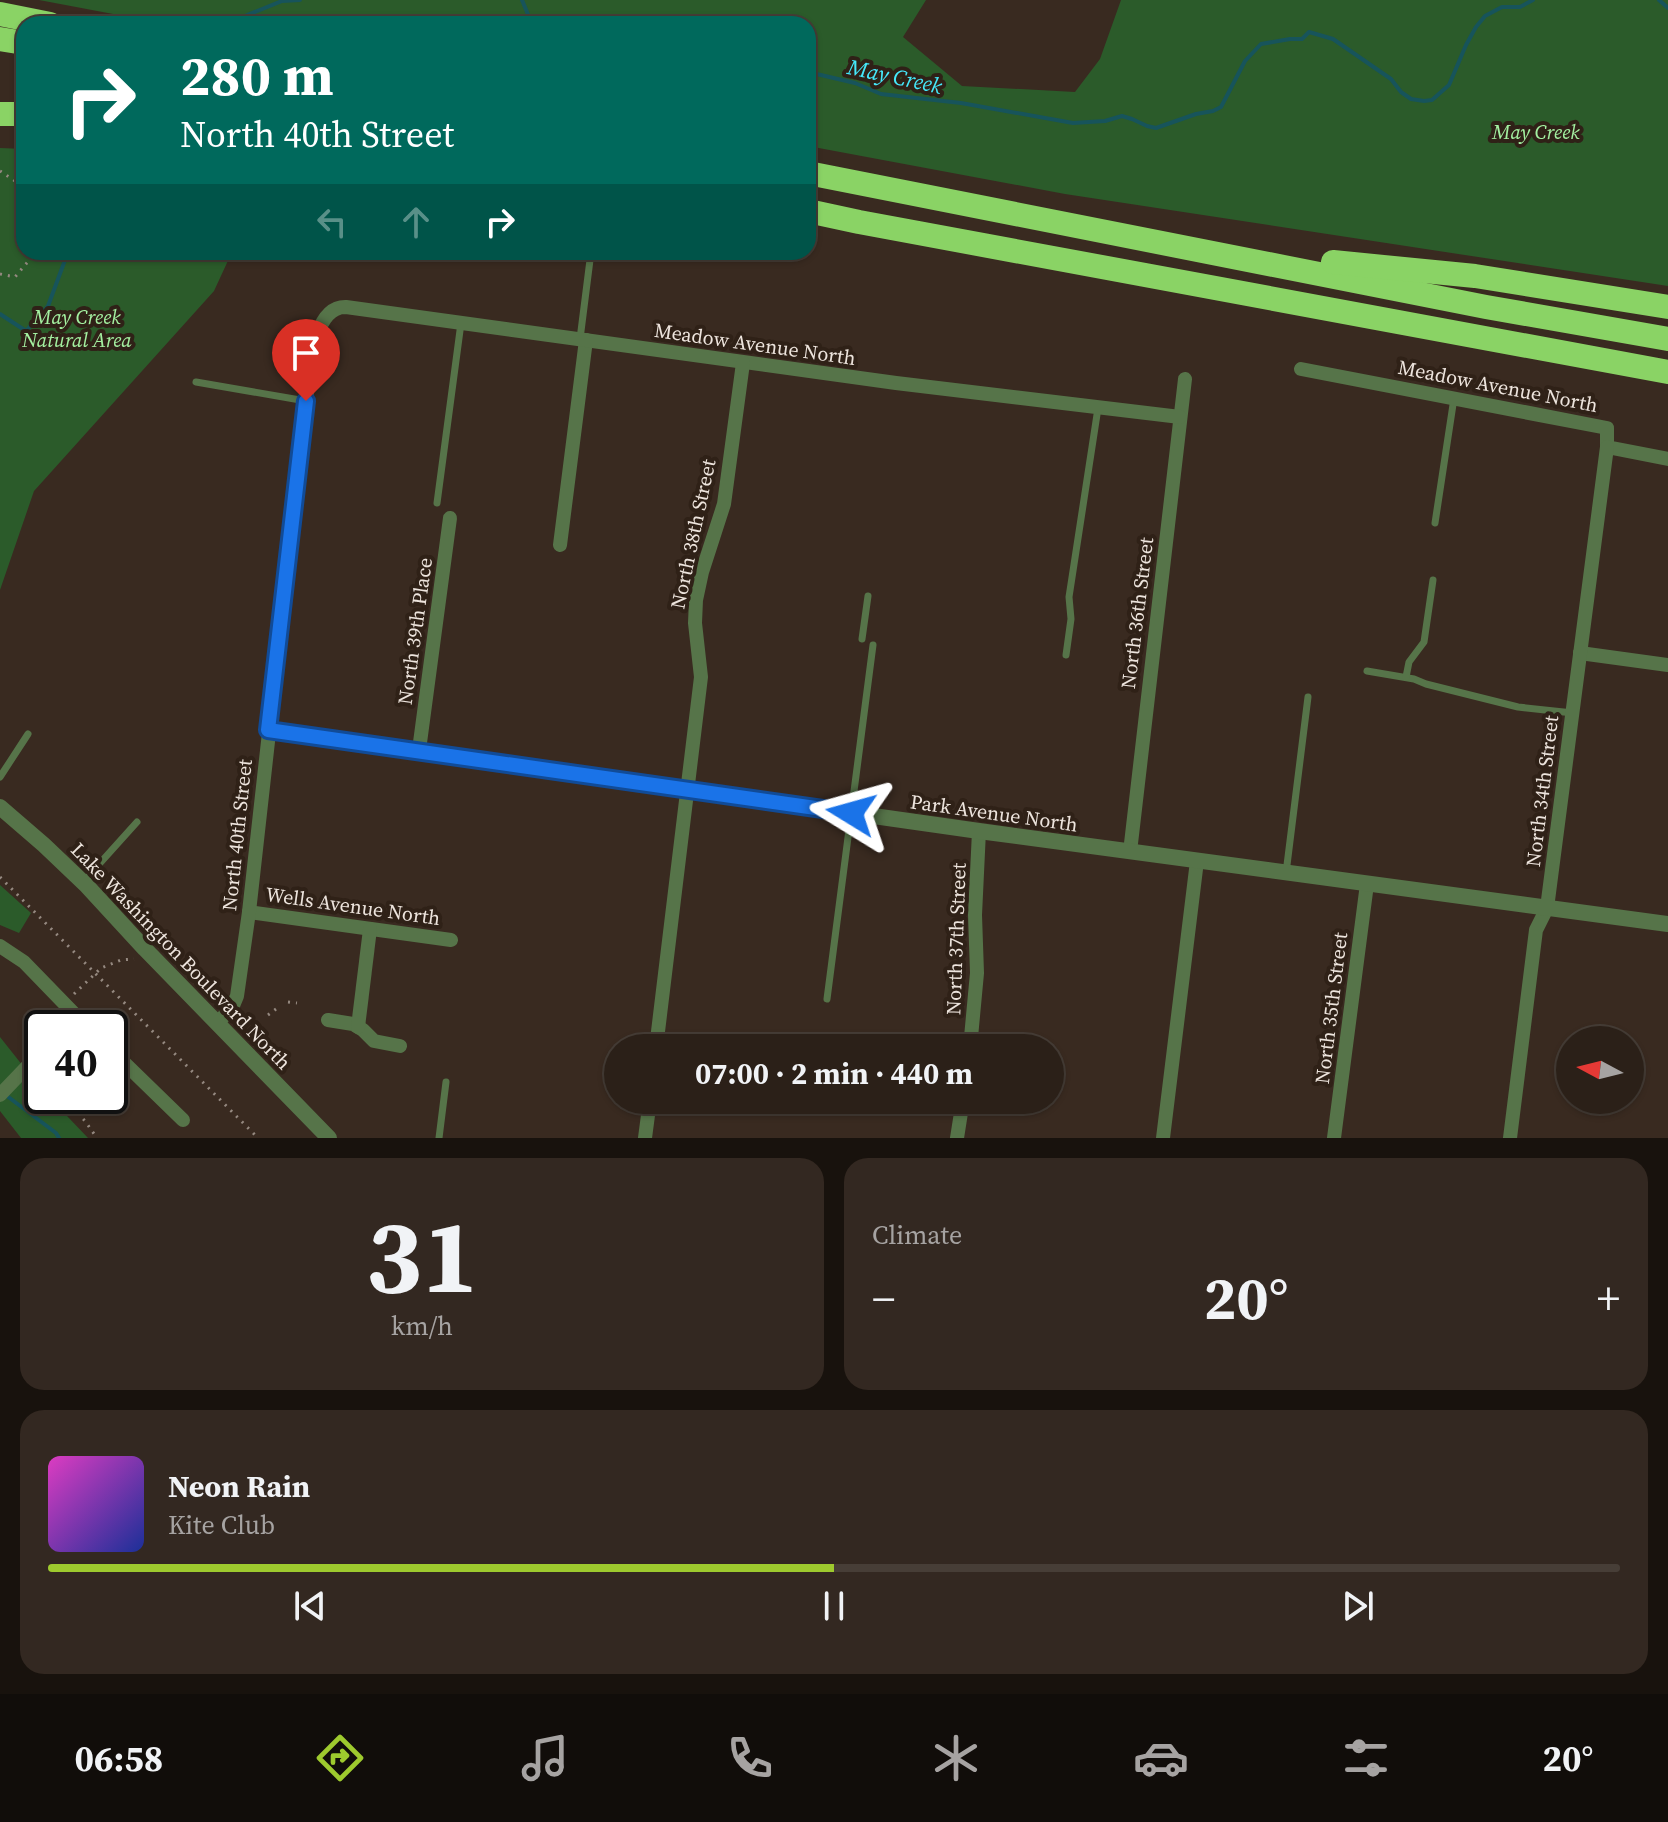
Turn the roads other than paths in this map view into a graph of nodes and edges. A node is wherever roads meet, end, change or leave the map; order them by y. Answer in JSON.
{"nodes":[{"id":1,"x":816,"y":175,"type":"edge"},
{"id":2,"x":816,"y":213,"type":"edge"},
{"id":3,"x":1192,"y":247,"type":"junction"},
{"id":4,"x":590,"y":260,"type":"edge"},
{"id":5,"x":1668,"y":307,"type":"edge"},
{"id":6,"x":327,"y":315,"type":"joint"},
{"id":7,"x":461,"y":323,"type":"junction"},
{"id":8,"x":1668,"y":339,"type":"edge"},
{"id":9,"x":583,"y":340,"type":"junction"},
{"id":10,"x":743,"y":363,"type":"junction"},
{"id":11,"x":1301,"y":369,"type":"dead end"},
{"id":12,"x":1665,"y":371,"type":"edge"},
{"id":13,"x":1185,"y":379,"type":"dead end"},
{"id":14,"x":196,"y":382,"type":"dead end"},
{"id":15,"x":1454,"y":398,"type":"junction"},
{"id":16,"x":306,"y":401,"type":"junction"},
{"id":17,"x":1098,"y":408,"type":"junction"},
{"id":18,"x":1180,"y":417,"type":"junction"},
{"id":19,"x":1607,"y":447,"type":"junction"},
{"id":20,"x":1668,"y":459,"type":"edge"},
{"id":21,"x":437,"y":503,"type":"dead end"},
{"id":22,"x":450,"y":518,"type":"dead end"},
{"id":23,"x":1435,"y":523,"type":"dead end"},
{"id":24,"x":560,"y":545,"type":"dead end"},
{"id":25,"x":1433,"y":580,"type":"dead end"},
{"id":26,"x":868,"y":596,"type":"dead end"},
{"id":27,"x":862,"y":639,"type":"dead end"},
{"id":28,"x":873,"y":645,"type":"dead end"},
{"id":29,"x":1580,"y":653,"type":"junction"},
{"id":30,"x":1066,"y":655,"type":"dead end"},
{"id":31,"x":1668,"y":665,"type":"edge"},
{"id":32,"x":1367,"y":671,"type":"dead end"},
{"id":33,"x":1406,"y":677,"type":"junction"},
{"id":34,"x":1308,"y":697,"type":"dead end"},
{"id":35,"x":1573,"y":713,"type":"junction"},
{"id":36,"x":268,"y":730,"type":"junction"},
{"id":37,"x":28,"y":734,"type":"dead end"},
{"id":38,"x":419,"y":750,"type":"junction"},
{"id":39,"x":0,"y":777,"type":"edge"},
{"id":40,"x":688,"y":790,"type":"junction"},
{"id":41,"x":0,"y":807,"type":"edge"},
{"id":42,"x":851,"y":813,"type":"junction"},
{"id":43,"x":137,"y":822,"type":"dead end"},
{"id":44,"x":979,"y":831,"type":"junction"},
{"id":45,"x":1130,"y":852,"type":"junction"},
{"id":46,"x":1197,"y":861,"type":"junction"},
{"id":47,"x":1286,"y":873,"type":"junction"},
{"id":48,"x":83,"y":882,"type":"junction"},
{"id":49,"x":1367,"y":884,"type":"junction"},
{"id":50,"x":1547,"y":908,"type":"junction"},
{"id":51,"x":249,"y":912,"type":"junction"},
{"id":52,"x":1668,"y":924,"type":"edge"},
{"id":53,"x":370,"y":929,"type":"junction"},
{"id":54,"x":451,"y":940,"type":"dead end"},
{"id":55,"x":0,"y":946,"type":"edge"},
{"id":56,"x":827,"y":999,"type":"dead end"},
{"id":57,"x":70,"y":1010,"type":"edge"},
{"id":58,"x":328,"y":1020,"type":"dead end"},
{"id":59,"x":218,"y":1022,"type":"junction"},
{"id":60,"x":358,"y":1027,"type":"junction"},
{"id":61,"x":658,"y":1034,"type":"edge"},
{"id":62,"x":971,"y":1034,"type":"edge"},
{"id":63,"x":400,"y":1046,"type":"dead end"},
{"id":64,"x":128,"y":1067,"type":"edge"},
{"id":65,"x":24,"y":1070,"type":"edge"},
{"id":66,"x":446,"y":1082,"type":"dead end"},
{"id":67,"x":0,"y":1095,"type":"edge"},
{"id":68,"x":648,"y":1114,"type":"edge"},
{"id":69,"x":961,"y":1114,"type":"edge"},
{"id":70,"x":183,"y":1120,"type":"dead end"},
{"id":71,"x":329,"y":1138,"type":"edge"},
{"id":72,"x":439,"y":1138,"type":"edge"},
{"id":73,"x":645,"y":1138,"type":"edge"},
{"id":74,"x":957,"y":1138,"type":"edge"},
{"id":75,"x":1163,"y":1138,"type":"edge"},
{"id":76,"x":1334,"y":1138,"type":"edge"},
{"id":77,"x":1510,"y":1138,"type":"edge"}],
"edges":[{"from":1,"to":3,"type":"highway"},
{"from":2,"to":12,"type":"highway"},
{"from":3,"to":5,"type":"highway"},
{"from":3,"to":8,"type":"highway"},
{"from":4,"to":9,"type":"lane"},
{"from":6,"to":7,"type":"street","name":"Meadow Avenue North"},
{"from":6,"to":16,"type":"street","name":"North 40th Street"},
{"from":7,"to":9,"type":"street","name":"Meadow Avenue North"},
{"from":7,"to":21,"type":"lane"},
{"from":9,"to":10,"type":"street","name":"Meadow Avenue North"},
{"from":9,"to":24,"type":"street"},
{"from":10,"to":17,"type":"street","name":"Meadow Avenue North"},
{"from":10,"to":40,"type":"street","name":"North 38th Street"},
{"from":11,"to":15,"type":"street","name":"Meadow Avenue North"},
{"from":13,"to":18,"type":"street","name":"North 36th Street"},
{"from":14,"to":16,"type":"lane"},
{"from":15,"to":19,"type":"street","name":"Meadow Avenue North"},
{"from":15,"to":23,"type":"lane"},
{"from":16,"to":36,"type":"street","name":"North 40th Street"},
{"from":17,"to":18,"type":"street","name":"Meadow Avenue North"},
{"from":17,"to":30,"type":"lane"},
{"from":18,"to":45,"type":"street","name":"North 36th Street"},
{"from":19,"to":20,"type":"street"},
{"from":19,"to":29,"type":"street","name":"North 34th Street"},
{"from":22,"to":38,"type":"street","name":"North 39th Place"},
{"from":25,"to":33,"type":"lane"},
{"from":26,"to":27,"type":"lane"},
{"from":28,"to":42,"type":"lane"},
{"from":29,"to":31,"type":"street"},
{"from":29,"to":35,"type":"street","name":"North 34th Street"},
{"from":32,"to":33,"type":"lane"},
{"from":33,"to":35,"type":"lane"},
{"from":34,"to":47,"type":"lane"},
{"from":35,"to":50,"type":"street","name":"North 34th Street"},
{"from":36,"to":38,"type":"street","name":"Park Avenue North"},
{"from":36,"to":51,"type":"street","name":"North 40th Street"},
{"from":37,"to":39,"type":"lane"},
{"from":38,"to":40,"type":"street","name":"Park Avenue North"},
{"from":40,"to":42,"type":"street","name":"Park Avenue North"},
{"from":40,"to":61,"type":"street","name":"North 38th Street"},
{"from":41,"to":48,"type":"street","name":"Lake Washington Boulevard North"},
{"from":42,"to":44,"type":"street","name":"Park Avenue North"},
{"from":42,"to":56,"type":"lane"},
{"from":43,"to":48,"type":"lane"},
{"from":44,"to":45,"type":"street","name":"Park Avenue North"},
{"from":44,"to":62,"type":"street","name":"North 37th Street"},
{"from":45,"to":46,"type":"street","name":"Park Avenue North"},
{"from":46,"to":47,"type":"street","name":"Park Avenue North"},
{"from":46,"to":75,"type":"street"},
{"from":47,"to":49,"type":"street","name":"Park Avenue North"},
{"from":48,"to":59,"type":"street","name":"Lake Washington Boulevard North"},
{"from":49,"to":50,"type":"street","name":"Park Avenue North"},
{"from":49,"to":76,"type":"street","name":"North 35th Street"},
{"from":50,"to":52,"type":"street","name":"Park Avenue North"},
{"from":50,"to":77,"type":"street","name":"North 34th Street"},
{"from":51,"to":53,"type":"street","name":"Wells Avenue North"},
{"from":51,"to":59,"type":"street","name":"North 40th Street"},
{"from":53,"to":54,"type":"street","name":"Wells Avenue North"},
{"from":53,"to":60,"type":"street"},
{"from":55,"to":57,"type":"street"},
{"from":58,"to":60,"type":"street"},
{"from":59,"to":71,"type":"street","name":"Lake Washington Boulevard North"},
{"from":60,"to":63,"type":"street"},
{"from":64,"to":70,"type":"street"},
{"from":65,"to":67,"type":"street"},
{"from":66,"to":72,"type":"lane"},
{"from":68,"to":73,"type":"street"},
{"from":69,"to":74,"type":"street"}]}
